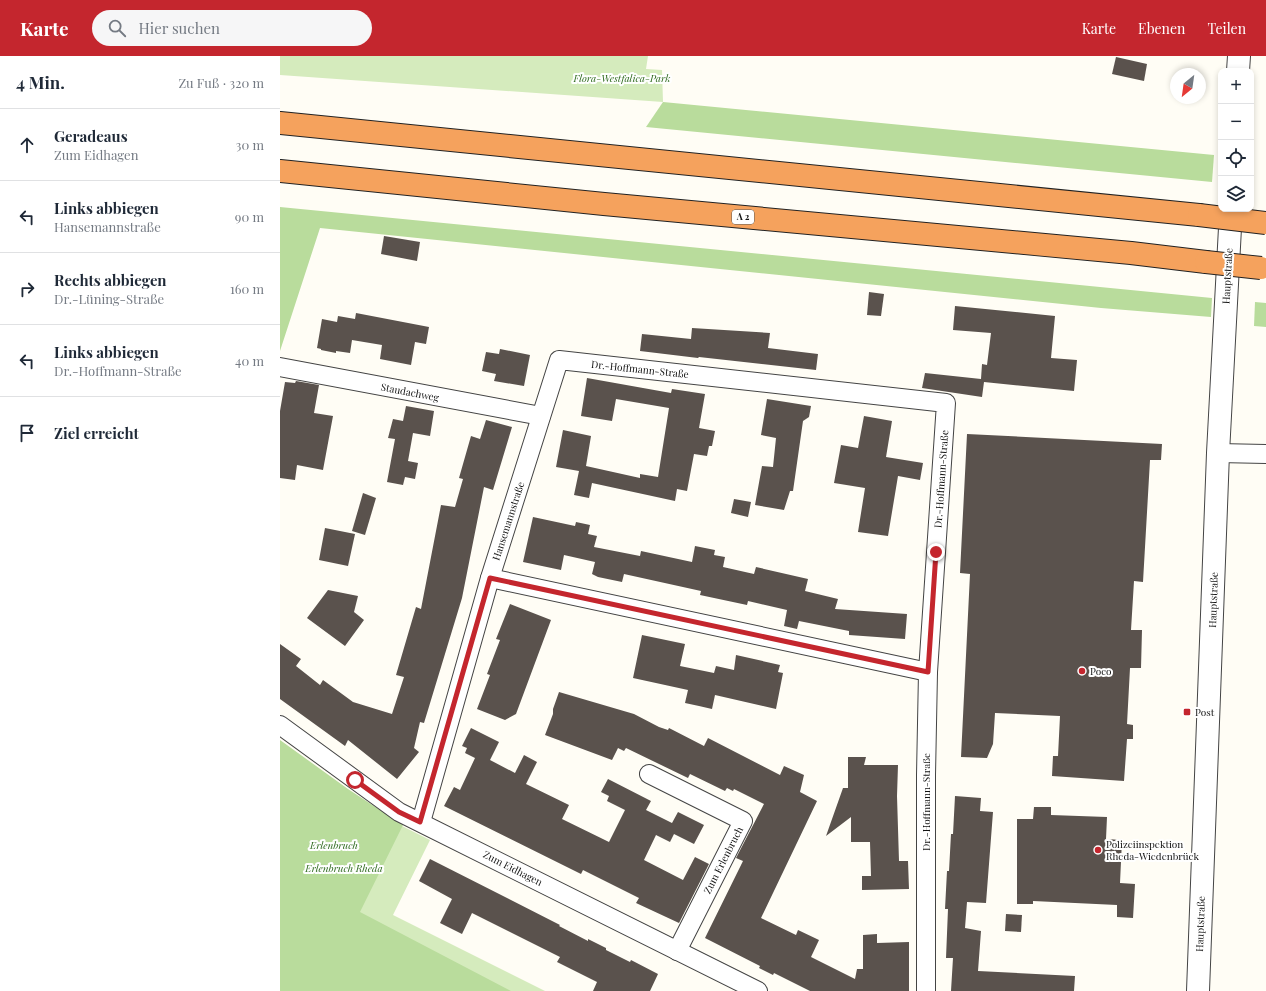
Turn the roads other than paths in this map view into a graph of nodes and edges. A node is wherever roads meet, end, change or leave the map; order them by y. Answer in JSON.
{"nodes":[{"id":1,"x":1239,"y":56,"type":"edge"},
{"id":2,"x":1238,"y":68,"type":"edge"},
{"id":3,"x":280,"y":124,"type":"edge"},
{"id":4,"x":280,"y":171,"type":"edge"},
{"id":5,"x":1231,"y":212,"type":"edge"},
{"id":6,"x":1266,"y":223,"type":"edge"},
{"id":7,"x":1263,"y":268,"type":"edge"},
{"id":8,"x":559,"y":360,"type":"joint"},
{"id":9,"x":280,"y":367,"type":"edge"},
{"id":10,"x":541,"y":416,"type":"junction"},
{"id":11,"x":1218,"y":453,"type":"junction"},
{"id":12,"x":1266,"y":454,"type":"edge"},
{"id":13,"x":490,"y":578,"type":"junction"},
{"id":14,"x":928,"y":672,"type":"junction"},
{"id":15,"x":280,"y":725,"type":"edge"},
{"id":16,"x":649,"y":774,"type":"dead end"},
{"id":17,"x":420,"y":822,"type":"junction"},
{"id":18,"x":677,"y":951,"type":"junction"},
{"id":19,"x":758,"y":991,"type":"edge"},
{"id":20,"x":926,"y":991,"type":"edge"},
{"id":21,"x":1198,"y":991,"type":"edge"}],
"edges":[{"from":1,"to":2,"type":"street"},
{"from":3,"to":6,"type":"highway","bridge":true},
{"from":4,"to":7,"type":"highway","number":"A 2","bridge":true},
{"from":5,"to":11,"type":"street","name":"Hauptstraße"},
{"from":8,"to":10,"type":"street","name":"Hansemannstraße"},
{"from":8,"to":14,"type":"street","name":"Dr.-Hoffmann-Straße"},
{"from":9,"to":10,"type":"street","name":"Staudachweg"},
{"from":10,"to":13,"type":"street","name":"Hansemannstraße"},
{"from":11,"to":12,"type":"street"},
{"from":11,"to":21,"type":"street","name":"Hauptstraße"},
{"from":13,"to":14,"type":"street"},
{"from":13,"to":17,"type":"street","name":"Hansemannstraße"},
{"from":14,"to":20,"type":"street","name":"Dr.-Hoffmann-Straße"},
{"from":15,"to":17,"type":"street","name":"Zum Eidhagen"},
{"from":16,"to":18,"type":"street","name":"Zum Erlenbruch"},
{"from":17,"to":18,"type":"street","name":"Zum Eidhagen"},
{"from":18,"to":19,"type":"street","name":"Zum Eidhagen"}]}
